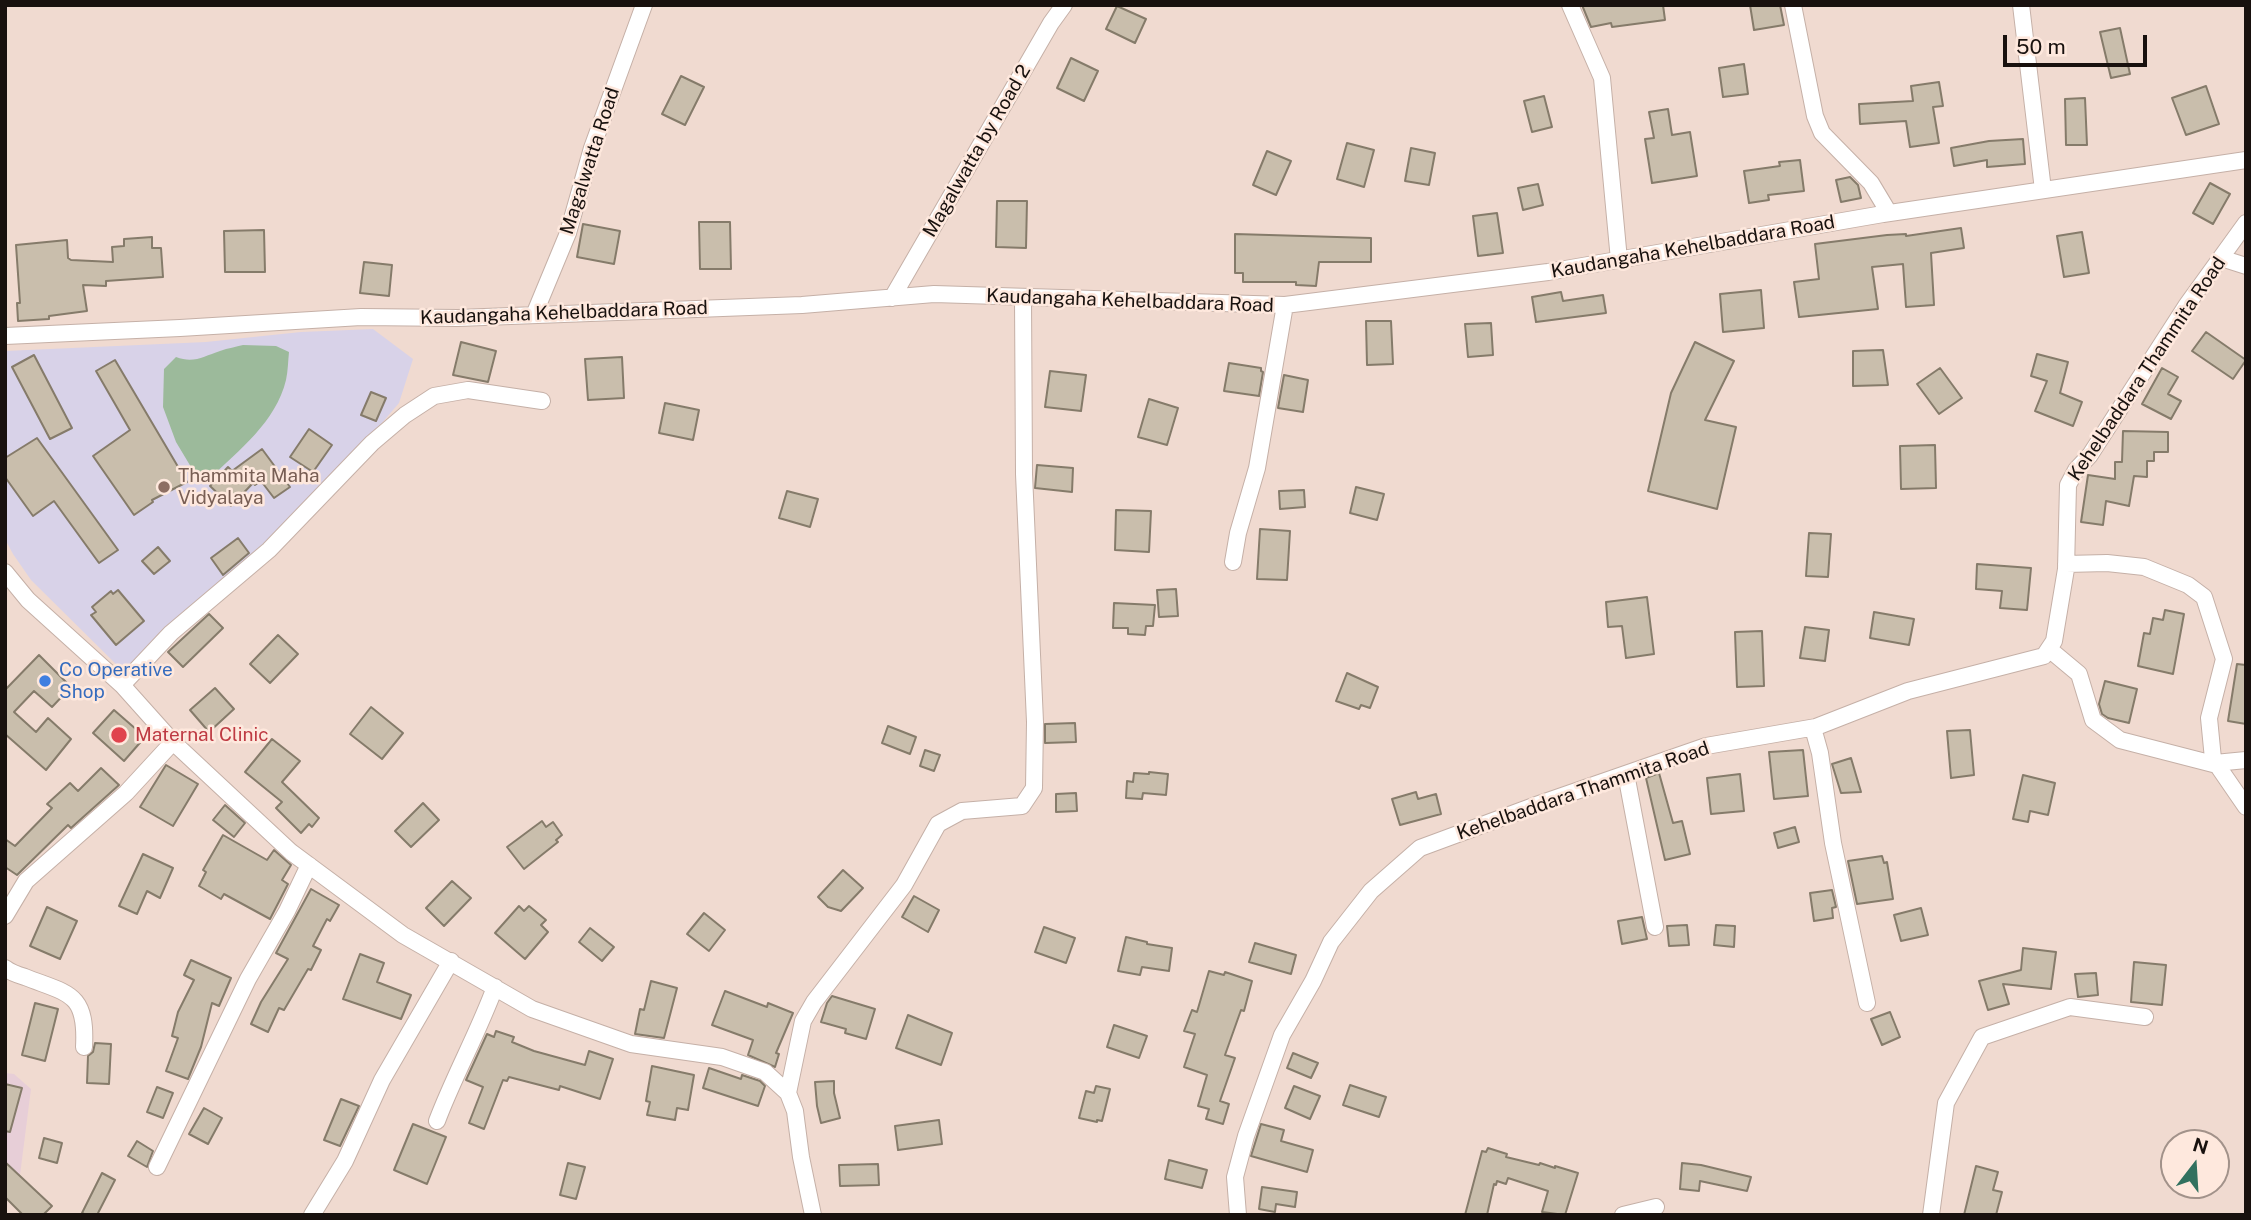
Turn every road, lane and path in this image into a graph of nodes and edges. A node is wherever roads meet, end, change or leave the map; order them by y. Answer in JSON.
{"nodes":[{"id":1,"x":644,"y":5,"type":"edge"},
{"id":2,"x":1064,"y":5,"type":"edge"},
{"id":3,"x":1570,"y":5,"type":"edge"},
{"id":4,"x":1793,"y":5,"type":"edge"},
{"id":5,"x":2021,"y":5,"type":"edge"},
{"id":6,"x":2246,"y":160,"type":"edge"},
{"id":7,"x":2043,"y":190,"type":"junction"},
{"id":8,"x":1889,"y":213,"type":"junction"},
{"id":9,"x":2246,"y":223,"type":"edge"},
{"id":10,"x":2221,"y":258,"type":"junction"},
{"id":11,"x":1619,"y":260,"type":"junction"},
{"id":12,"x":2246,"y":266,"type":"edge"},
{"id":13,"x":892,"y":298,"type":"junction"},
{"id":14,"x":1023,"y":298,"type":"junction"},
{"id":15,"x":1285,"y":306,"type":"junction"},
{"id":16,"x":534,"y":315,"type":"junction"},
{"id":17,"x":5,"y":336,"type":"edge"},
{"id":18,"x":542,"y":401,"type":"dead end"},
{"id":19,"x":1233,"y":562,"type":"dead end"},
{"id":20,"x":2066,"y":564,"type":"junction"},
{"id":21,"x":6,"y":575,"type":"edge"},
{"id":22,"x":2049,"y":649,"type":"junction"},
{"id":23,"x":122,"y":685,"type":"junction"},
{"id":24,"x":1813,"y":728,"type":"junction"},
{"id":25,"x":173,"y":741,"type":"junction"},
{"id":26,"x":2246,"y":760,"type":"edge"},
{"id":27,"x":2216,"y":764,"type":"junction"},
{"id":28,"x":1626,"y":774,"type":"junction"},
{"id":29,"x":2246,"y":807,"type":"edge"},
{"id":30,"x":309,"y":865,"type":"junction"},
{"id":31,"x":5,"y":916,"type":"edge"},
{"id":32,"x":1655,"y":926,"type":"dead end"},
{"id":33,"x":451,"y":961,"type":"junction"},
{"id":34,"x":5,"y":968,"type":"edge"},
{"id":35,"x":495,"y":987,"type":"junction"},
{"id":36,"x":1867,"y":1003,"type":"dead end"},
{"id":37,"x":2145,"y":1017,"type":"dead end"},
{"id":38,"x":84,"y":1047,"type":"dead end"},
{"id":39,"x":788,"y":1093,"type":"junction"},
{"id":40,"x":437,"y":1121,"type":"dead end"},
{"id":41,"x":157,"y":1167,"type":"dead end"},
{"id":42,"x":1656,"y":1207,"type":"dead end"},
{"id":43,"x":312,"y":1215,"type":"edge"},
{"id":44,"x":813,"y":1215,"type":"edge"},
{"id":45,"x":1238,"y":1215,"type":"edge"},
{"id":46,"x":1623,"y":1215,"type":"edge"},
{"id":47,"x":1931,"y":1215,"type":"edge"}],
"edges":[{"from":1,"to":16,"type":"street","name":"Magalwatta Road"},
{"from":2,"to":13,"type":"street","name":"Magalwatta by Road 2"},
{"from":3,"to":11,"type":"street"},
{"from":4,"to":8,"type":"street"},
{"from":5,"to":7,"type":"street"},
{"from":6,"to":7,"type":"street","name":"Kaudangaha Kehelbaddara Road"},
{"from":7,"to":8,"type":"street","name":"Kaudangaha Kehelbaddara Road"},
{"from":8,"to":11,"type":"street","name":"Kaudangaha Kehelbaddara Road"},
{"from":9,"to":10,"type":"street","name":"Kehelbaddara Thammita Road"},
{"from":10,"to":12,"type":"street"},
{"from":10,"to":20,"type":"street","name":"Kehelbaddara Thammita Road"},
{"from":11,"to":15,"type":"street","name":"Kaudangaha Kehelbaddara Road"},
{"from":13,"to":14,"type":"street","name":"Kaudangaha Kehelbaddara Road"},
{"from":13,"to":16,"type":"street","name":"Kaudangaha Kehelbaddara Road"},
{"from":14,"to":15,"type":"street","name":"Kaudangaha Kehelbaddara Road"},
{"from":14,"to":39,"type":"street"},
{"from":15,"to":19,"type":"street"},
{"from":16,"to":17,"type":"street","name":"Kaudangaha Kehelbaddara Road"},
{"from":18,"to":23,"type":"street"},
{"from":20,"to":22,"type":"street","name":"Kehelbaddara Thammita Road"},
{"from":20,"to":27,"type":"street"},
{"from":21,"to":23,"type":"street"},
{"from":22,"to":24,"type":"street","name":"Kehelbaddara Thammita Road"},
{"from":22,"to":27,"type":"street"},
{"from":23,"to":25,"type":"street"},
{"from":24,"to":28,"type":"street","name":"Kehelbaddara Thammita Road"},
{"from":24,"to":36,"type":"street"},
{"from":25,"to":30,"type":"street"},
{"from":25,"to":31,"type":"street"},
{"from":26,"to":27,"type":"street"},
{"from":27,"to":29,"type":"street"},
{"from":28,"to":32,"type":"street"},
{"from":28,"to":45,"type":"street","name":"Kehelbaddara Thammita Road"},
{"from":30,"to":33,"type":"street"},
{"from":30,"to":41,"type":"street"},
{"from":33,"to":35,"type":"street"},
{"from":33,"to":43,"type":"street"},
{"from":34,"to":38,"type":"street"},
{"from":35,"to":39,"type":"street"},
{"from":35,"to":40,"type":"street"},
{"from":37,"to":47,"type":"street"},
{"from":39,"to":44,"type":"street"},
{"from":42,"to":46,"type":"street"}]}
